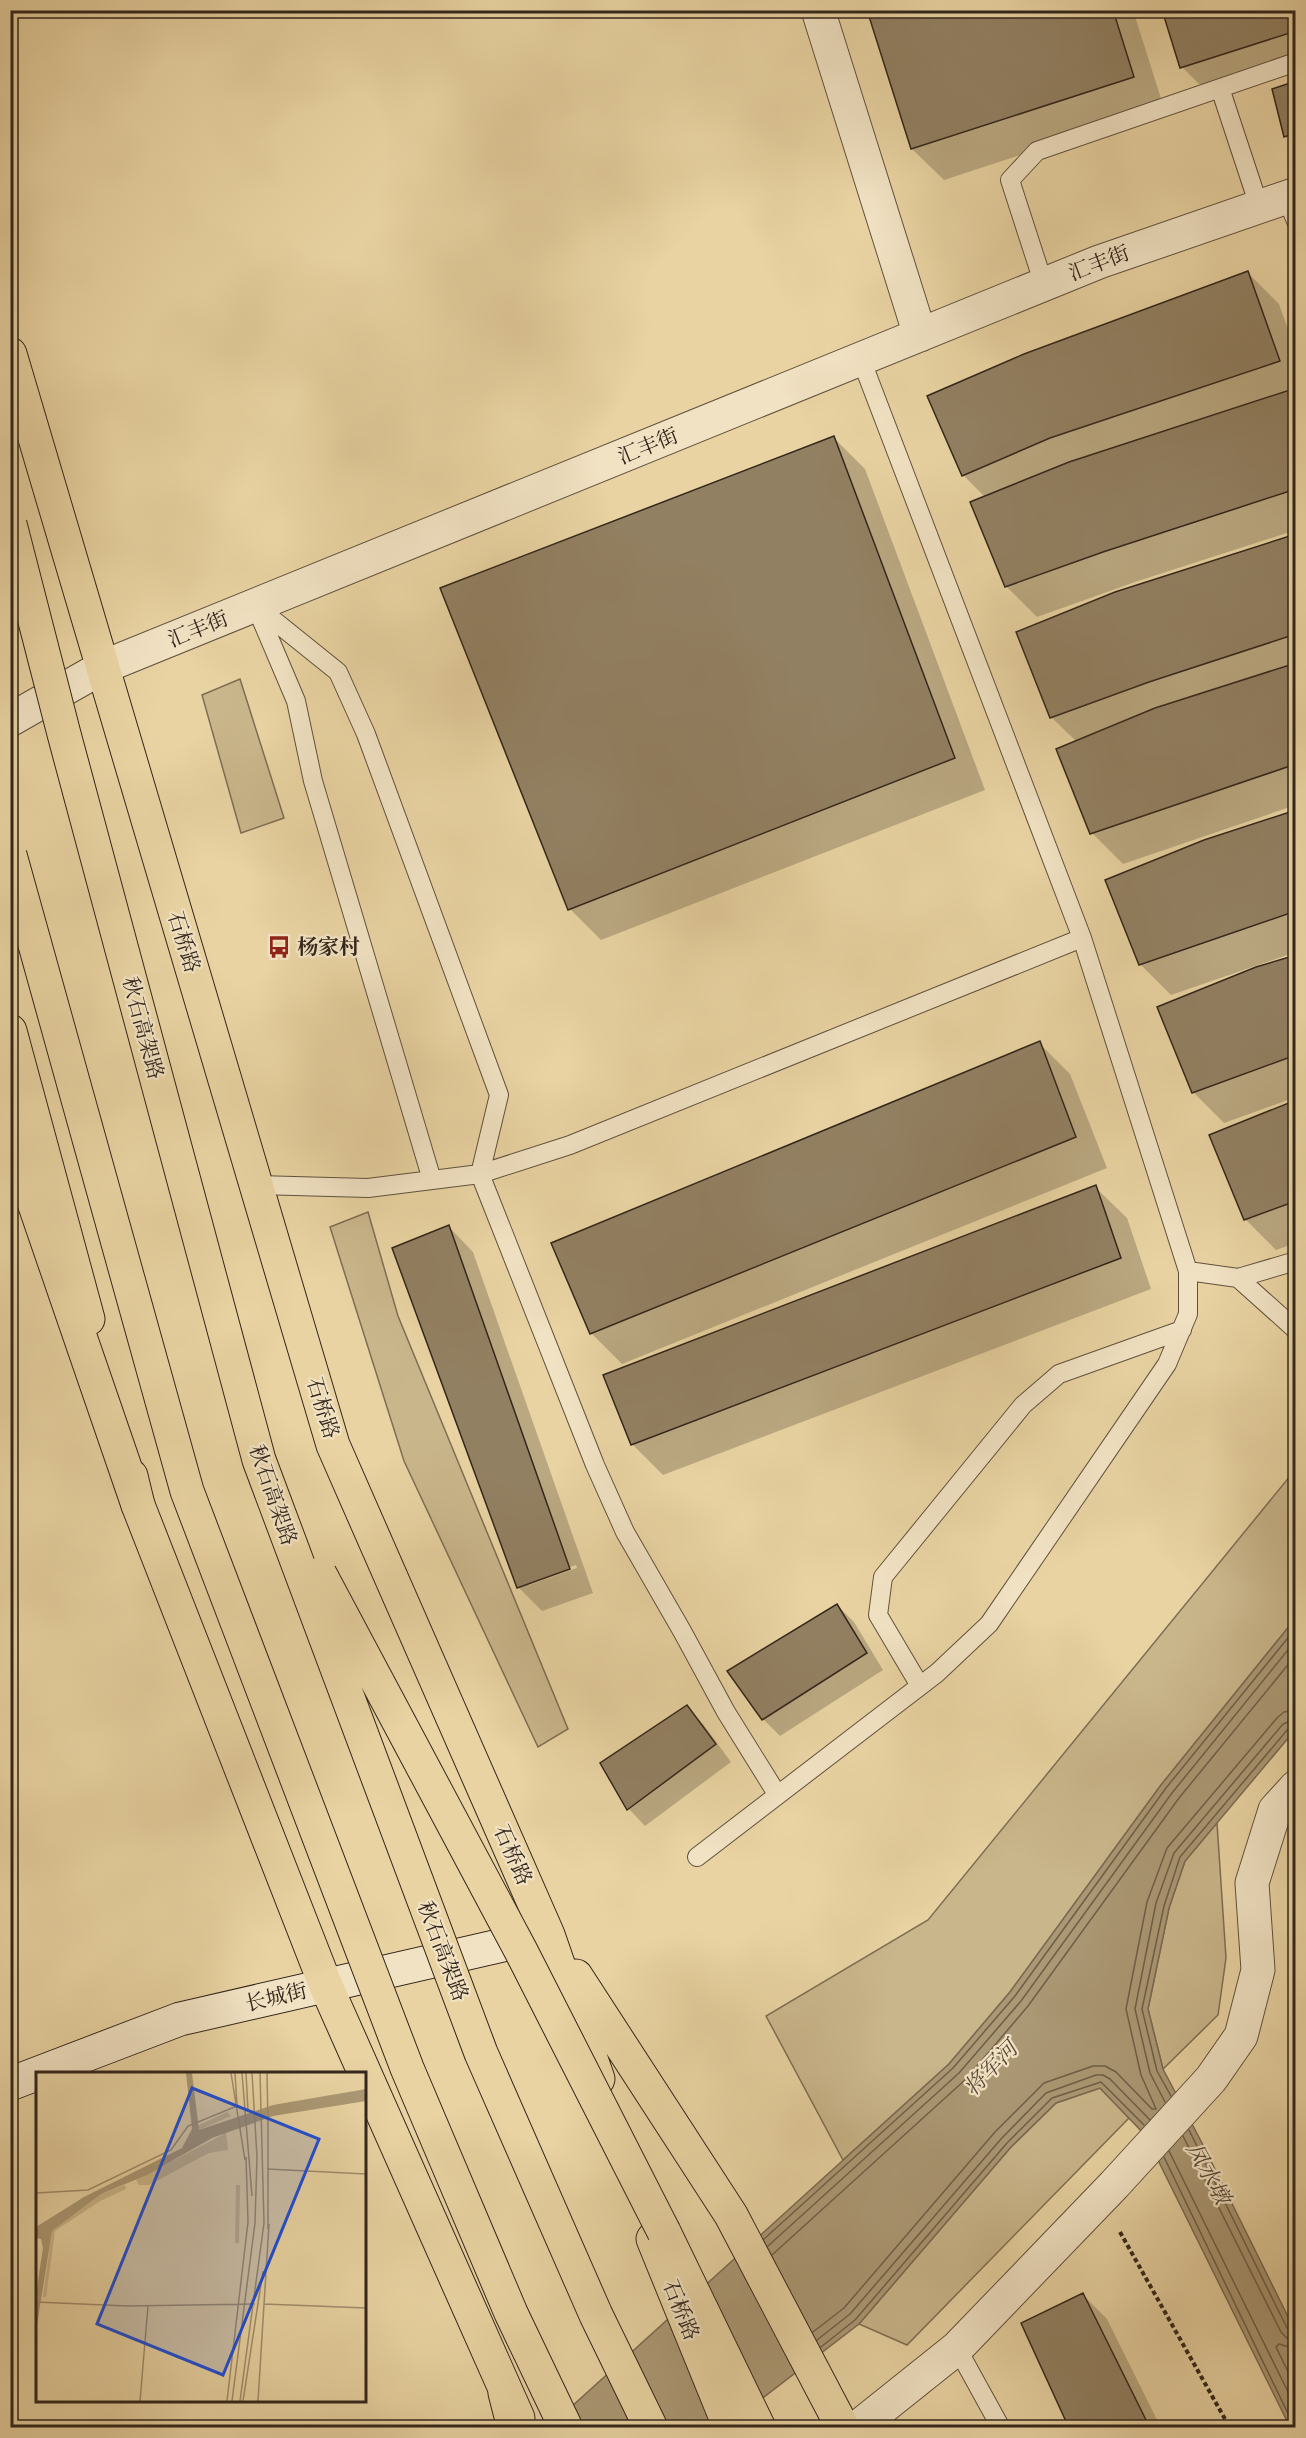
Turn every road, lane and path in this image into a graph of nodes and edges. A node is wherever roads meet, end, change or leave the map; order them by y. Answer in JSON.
{"nodes":[{"id":1,"x":818,"y":10,"type":"edge"},
{"id":2,"x":1296,"y":62,"type":"edge"},
{"id":3,"x":1220,"y":88,"type":"junction"},
{"id":4,"x":1284,"y":204,"type":"edge"},
{"id":5,"x":1044,"y":285,"type":"junction"},
{"id":6,"x":920,"y":335,"type":"junction"},
{"id":7,"x":10,"y":354,"type":"edge"},
{"id":8,"x":861,"y":359,"type":"junction"},
{"id":9,"x":10,"y":524,"type":"edge"},
{"id":10,"x":256,"y":606,"type":"junction"},
{"id":11,"x":103,"y":667,"type":"junction"},
{"id":12,"x":10,"y":720,"type":"edge"},
{"id":13,"x":10,"y":855,"type":"edge"},
{"id":14,"x":1082,"y":938,"type":"junction"},
{"id":15,"x":10,"y":1031,"type":"edge"},
{"id":16,"x":10,"y":1133,"type":"edge"},
{"id":17,"x":480,"y":1174,"type":"junction"},
{"id":18,"x":432,"y":1180,"type":"junction"},
{"id":19,"x":257,"y":1185,"type":"junction"},
{"id":20,"x":1296,"y":1262,"type":"edge"},
{"id":21,"x":1188,"y":1271,"type":"junction"},
{"id":22,"x":1238,"y":1278,"type":"junction"},
{"id":23,"x":1182,"y":1330,"type":"junction"},
{"id":24,"x":1296,"y":1330,"type":"edge"},
{"id":25,"x":259,"y":1460,"type":"junction"},
{"id":26,"x":138,"y":1505,"type":"junction"},
{"id":27,"x":920,"y":1686,"type":"junction"},
{"id":28,"x":1296,"y":1787,"type":"edge"},
{"id":29,"x":777,"y":1794,"type":"junction"},
{"id":30,"x":697,"y":1857,"type":"dead end"},
{"id":31,"x":548,"y":1935,"type":"junction"},
{"id":32,"x":326,"y":1986,"type":"junction"},
{"id":33,"x":41,"y":2072,"type":"edge"},
{"id":34,"x":364,"y":2072,"type":"edge"},
{"id":35,"x":36,"y":2074,"type":"edge"},
{"id":36,"x":366,"y":2078,"type":"edge"},
{"id":37,"x":10,"y":2084,"type":"edge"},
{"id":38,"x":1108,"y":2192,"type":"junction"},
{"id":39,"x":957,"y":2348,"type":"junction"},
{"id":40,"x":514,"y":2417,"type":"edge"},
{"id":41,"x":566,"y":2427,"type":"edge"},
{"id":42,"x":651,"y":2427,"type":"edge"},
{"id":43,"x":730,"y":2427,"type":"edge"},
{"id":44,"x":759,"y":2427,"type":"edge"},
{"id":45,"x":843,"y":2427,"type":"edge"},
{"id":46,"x":857,"y":2427,"type":"edge"},
{"id":47,"x":1001,"y":2427,"type":"edge"},
{"id":48,"x":1230,"y":2427,"type":"edge"}],
"edges":[{"from":1,"to":6,"type":"street"},
{"from":2,"to":3,"type":"lane"},
{"from":3,"to":4,"type":"lane"},
{"from":3,"to":5,"type":"lane"},
{"from":4,"to":5,"type":"street","name":"汇丰街"},
{"from":5,"to":6,"type":"street","name":"汇丰街"},
{"from":6,"to":8,"type":"street","name":"汇丰街"},
{"from":7,"to":11,"type":"main road","name":"石桥路"},
{"from":8,"to":10,"type":"street","name":"汇丰街"},
{"from":8,"to":14,"type":"lane"},
{"from":9,"to":25,"type":"main road","name":"秋石高架路","bridge":true},
{"from":10,"to":11,"type":"street","name":"汇丰街"},
{"from":10,"to":17,"type":"lane"},
{"from":10,"to":18,"type":"lane"},
{"from":11,"to":12,"type":"street","name":"汇丰街"},
{"from":11,"to":19,"type":"main road","name":"石桥路"},
{"from":13,"to":41,"type":"main road","bridge":true},
{"from":14,"to":17,"type":"lane"},
{"from":14,"to":21,"type":"lane"},
{"from":15,"to":26,"type":"main road"},
{"from":16,"to":26,"type":"main road"},
{"from":17,"to":18,"type":"lane"},
{"from":17,"to":29,"type":"lane"},
{"from":18,"to":19,"type":"lane"},
{"from":19,"to":31,"type":"main road","name":"石桥路"},
{"from":20,"to":22,"type":"lane"},
{"from":21,"to":22,"type":"lane"},
{"from":21,"to":23,"type":"lane"},
{"from":22,"to":24,"type":"lane"},
{"from":23,"to":27,"type":"lane"},
{"from":23,"to":27,"type":"lane"},
{"from":25,"to":42,"type":"main road","name":"秋石高架路","bridge":true},
{"from":25,"to":44,"type":"main road","bridge":true},
{"from":26,"to":32,"type":"main road"},
{"from":27,"to":29,"type":"lane"},
{"from":28,"to":38,"type":"street"},
{"from":29,"to":30,"type":"lane"},
{"from":31,"to":32,"type":"street","name":"长城街"},
{"from":31,"to":43,"type":"main road","name":"石桥路"},
{"from":31,"to":45,"type":"main road"},
{"from":32,"to":33,"type":"street","name":"长城街"},
{"from":32,"to":34,"type":"main road"},
{"from":35,"to":37,"type":"street","name":"长城街"},
{"from":36,"to":40,"type":"main road"},
{"from":38,"to":39,"type":"street"},
{"from":38,"to":48,"type":"path"},
{"from":39,"to":46,"type":"street"},
{"from":39,"to":47,"type":"lane"}]}
